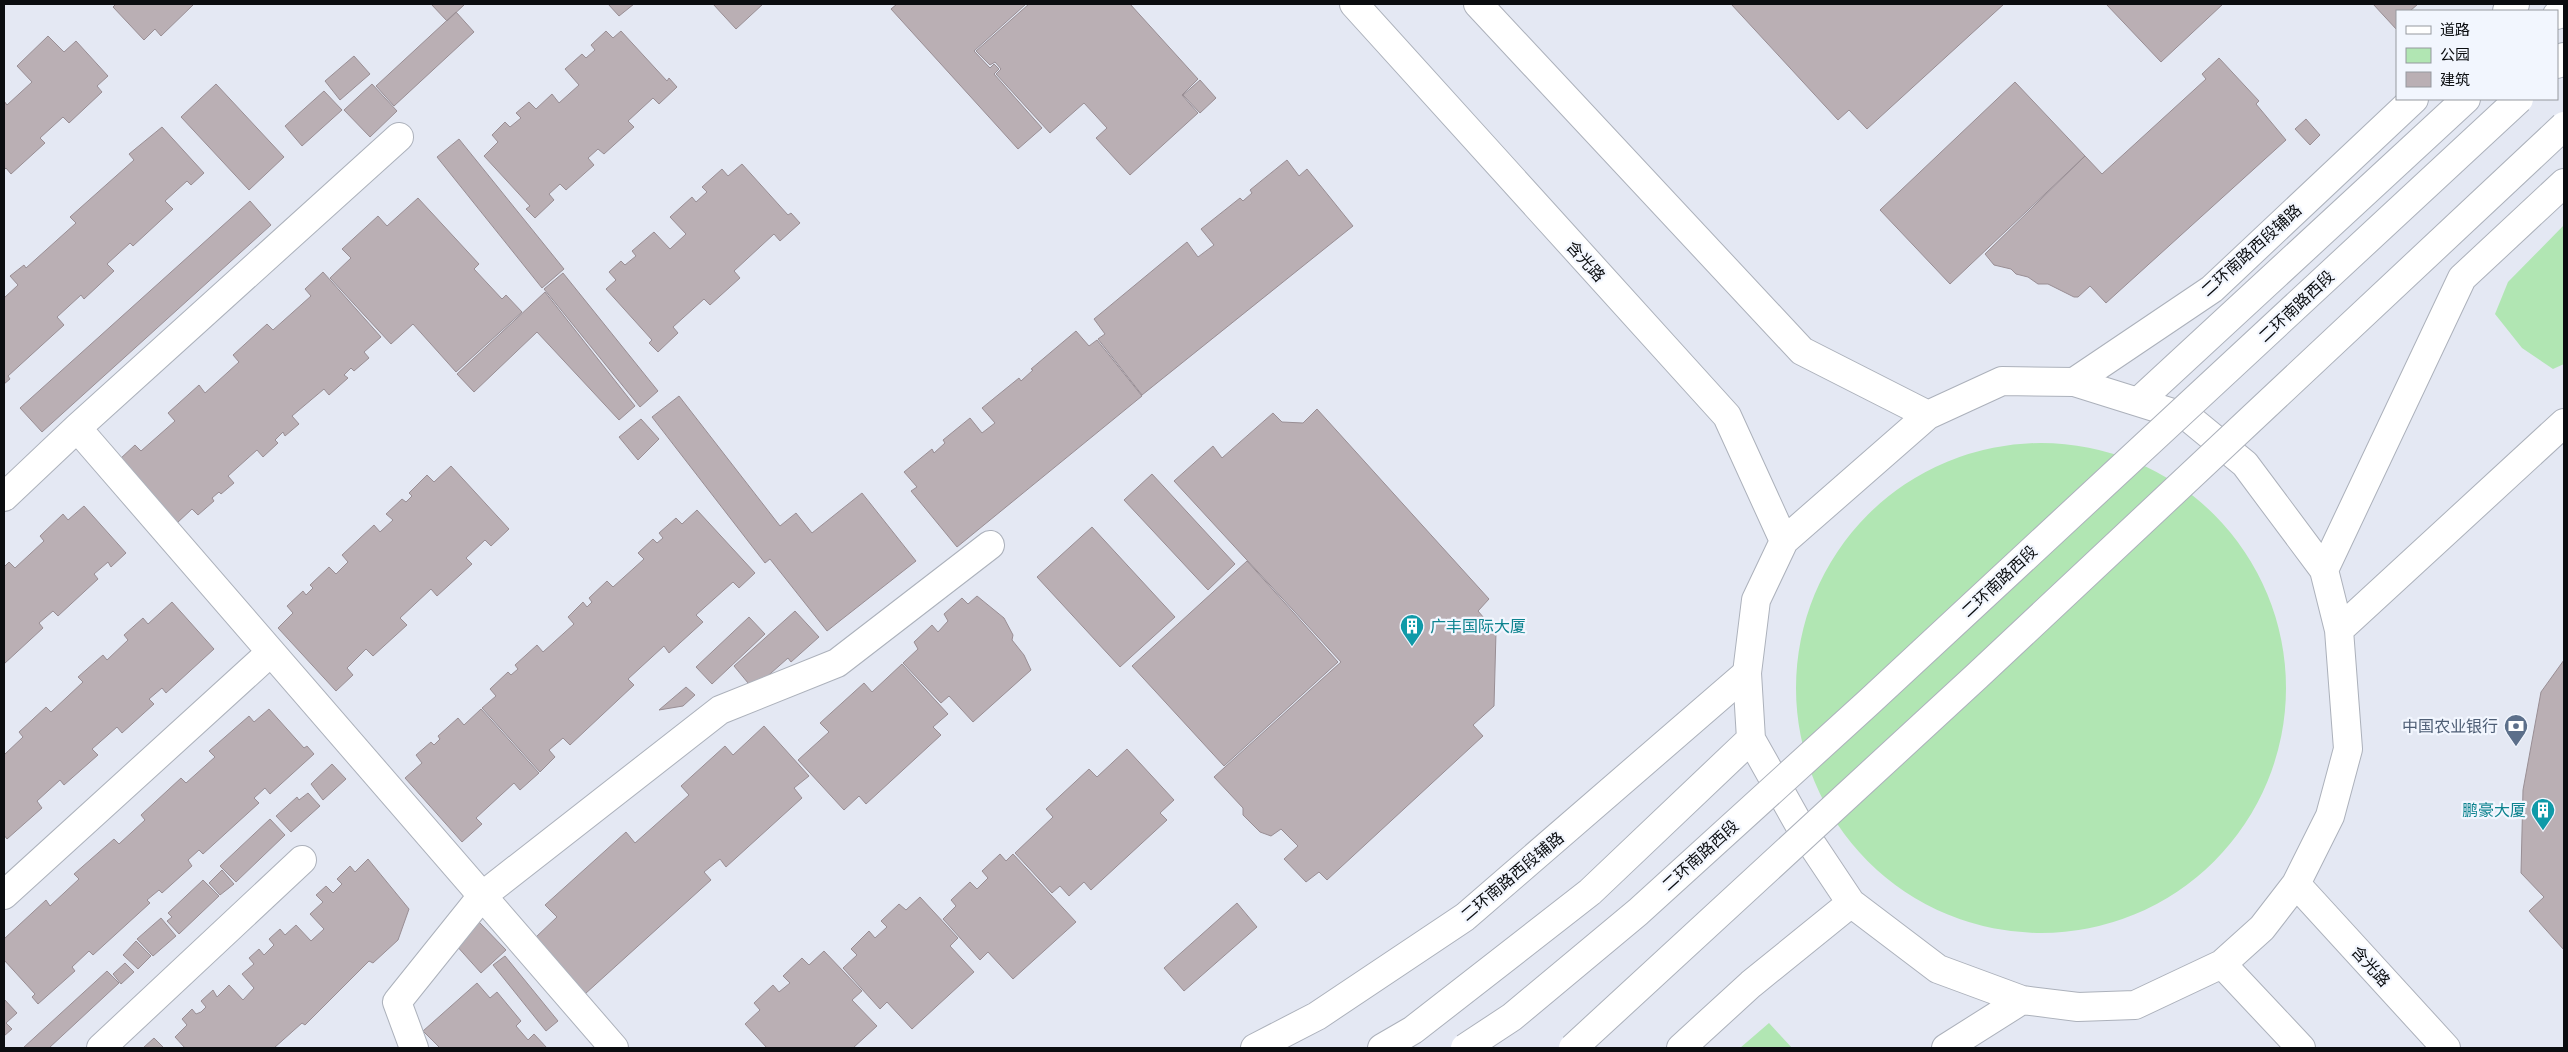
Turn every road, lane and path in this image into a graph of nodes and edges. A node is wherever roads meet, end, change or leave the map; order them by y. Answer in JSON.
{"nodes":[{"id":1,"x":1354,"y":4,"type":"edge"},
{"id":2,"x":1478,"y":4,"type":"edge"},
{"id":3,"x":2413,"y":100,"type":"edge"},
{"id":4,"x":2465,"y":100,"type":"edge"},
{"id":5,"x":2518,"y":100,"type":"edge"},
{"id":6,"x":2564,"y":126,"type":"edge"},
{"id":7,"x":399,"y":137,"type":"dead end"},
{"id":8,"x":2564,"y":184,"type":"edge"},
{"id":9,"x":2074,"y":382,"type":"junction"},
{"id":10,"x":2139,"y":401,"type":"junction"},
{"id":11,"x":1928,"y":415,"type":"junction"},
{"id":12,"x":2564,"y":423,"type":"edge"},
{"id":13,"x":77,"y":428,"type":"junction"},
{"id":14,"x":4,"y":497,"type":"edge"},
{"id":15,"x":1784,"y":541,"type":"junction"},
{"id":16,"x":990,"y":545,"type":"dead end"},
{"id":17,"x":2324,"y":570,"type":"junction"},
{"id":18,"x":2339,"y":630,"type":"junction"},
{"id":19,"x":271,"y":652,"type":"junction"},
{"id":20,"x":1747,"y":673,"type":"junction"},
{"id":21,"x":1751,"y":739,"type":"junction"},
{"id":22,"x":302,"y":860,"type":"dead end"},
{"id":23,"x":2296,"y":884,"type":"junction"},
{"id":24,"x":4,"y":895,"type":"edge"},
{"id":25,"x":482,"y":896,"type":"junction"},
{"id":26,"x":1852,"y":903,"type":"junction"},
{"id":27,"x":2222,"y":964,"type":"junction"},
{"id":28,"x":2022,"y":1000,"type":"junction"},
{"id":29,"x":102,"y":1048,"type":"edge"},
{"id":30,"x":414,"y":1048,"type":"edge"},
{"id":31,"x":614,"y":1048,"type":"edge"},
{"id":32,"x":1255,"y":1048,"type":"edge"},
{"id":33,"x":1382,"y":1048,"type":"edge"},
{"id":34,"x":1465,"y":1048,"type":"edge"},
{"id":35,"x":1573,"y":1048,"type":"edge"},
{"id":36,"x":1681,"y":1048,"type":"edge"},
{"id":37,"x":1946,"y":1048,"type":"edge"},
{"id":38,"x":2301,"y":1048,"type":"edge"},
{"id":39,"x":2446,"y":1048,"type":"edge"}],
"edges":[{"from":1,"to":15,"type":"main road","name":"含光路"},
{"from":2,"to":11,"type":"main road"},
{"from":3,"to":9,"type":"main road","name":"二环南路西段辅路"},
{"from":4,"to":10,"type":"main road"},
{"from":5,"to":34,"type":"main road","name":"二环南路西段","bridge":true},
{"from":6,"to":35,"type":"main road","bridge":true},
{"from":7,"to":13,"type":"main road"},
{"from":8,"to":17,"type":"main road"},
{"from":9,"to":10,"type":"main road"},
{"from":9,"to":11,"type":"main road"},
{"from":10,"to":17,"type":"main road"},
{"from":11,"to":15,"type":"main road"},
{"from":12,"to":18,"type":"main road"},
{"from":13,"to":14,"type":"main road"},
{"from":13,"to":19,"type":"main road"},
{"from":15,"to":20,"type":"main road"},
{"from":16,"to":25,"type":"main road"},
{"from":17,"to":18,"type":"main road"},
{"from":18,"to":23,"type":"main road"},
{"from":19,"to":24,"type":"main road"},
{"from":19,"to":25,"type":"main road"},
{"from":20,"to":21,"type":"main road"},
{"from":20,"to":32,"type":"main road","name":"二环南路西段辅路"},
{"from":21,"to":26,"type":"main road"},
{"from":21,"to":33,"type":"main road"},
{"from":22,"to":29,"type":"main road"},
{"from":23,"to":27,"type":"main road"},
{"from":23,"to":39,"type":"main road","name":"含光路"},
{"from":25,"to":30,"type":"main road"},
{"from":25,"to":31,"type":"main road"},
{"from":26,"to":28,"type":"main road"},
{"from":26,"to":36,"type":"main road"},
{"from":27,"to":28,"type":"main road"},
{"from":27,"to":38,"type":"main road"},
{"from":28,"to":37,"type":"main road"}]}
